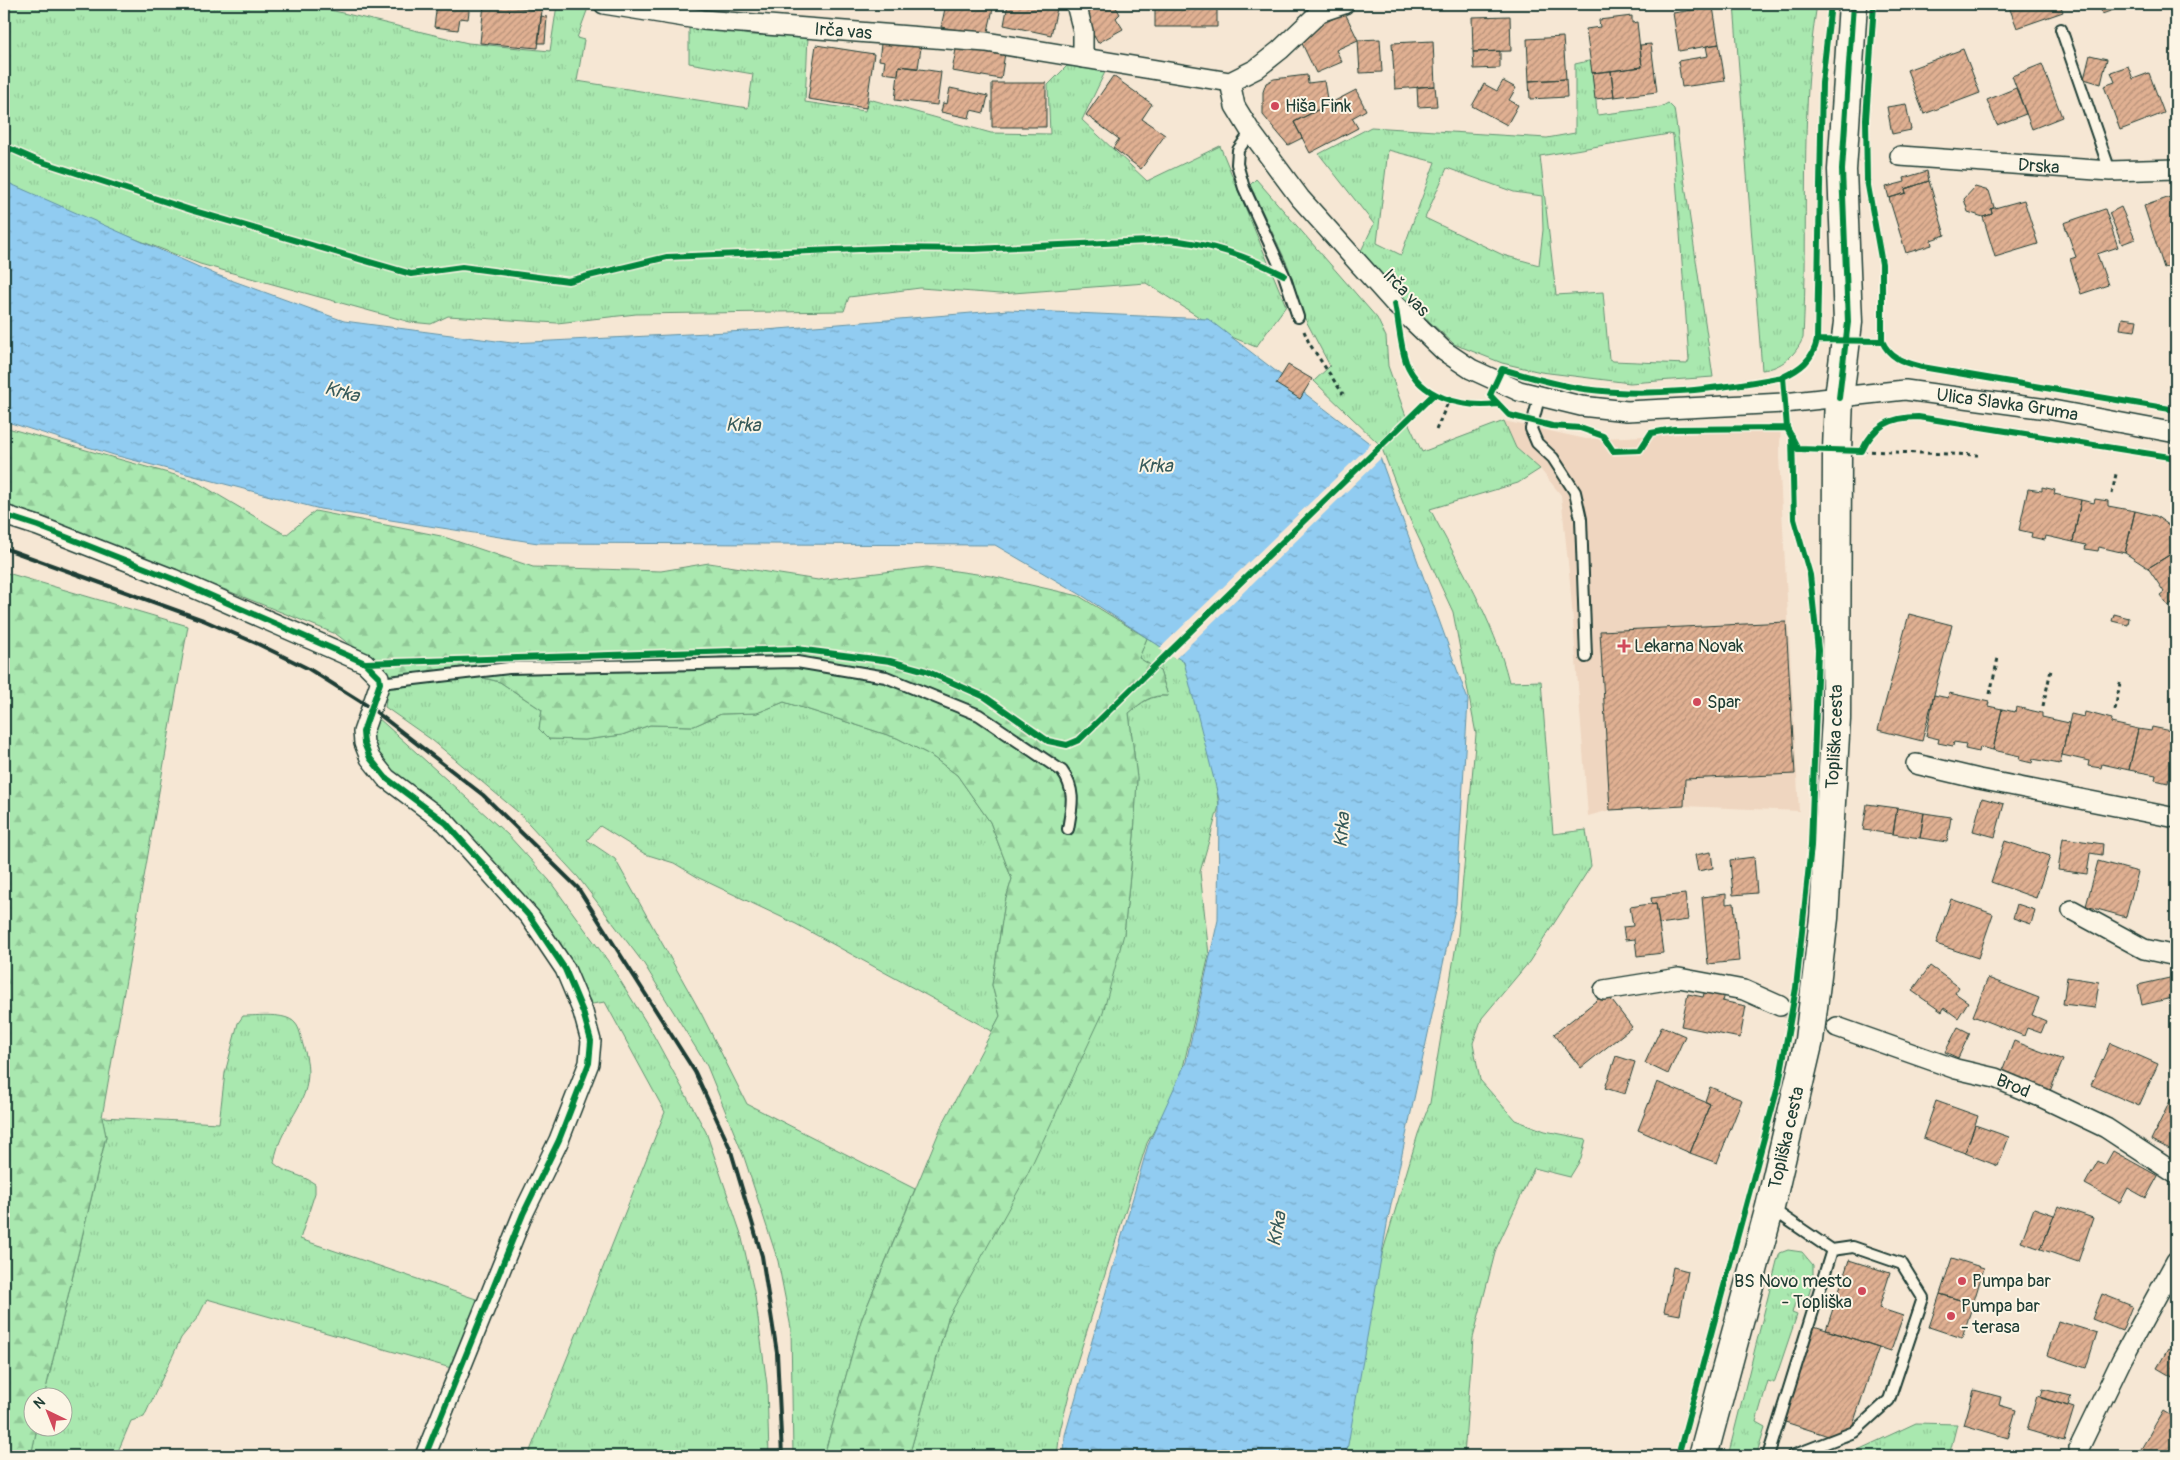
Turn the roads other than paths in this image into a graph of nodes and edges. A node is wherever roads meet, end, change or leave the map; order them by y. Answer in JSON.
{"nodes":[{"id":1,"x":604,"y":4,"type":"edge"},
{"id":2,"x":1076,"y":4,"type":"edge"},
{"id":3,"x":1344,"y":4,"type":"edge"},
{"id":4,"x":1853,"y":4,"type":"edge"},
{"id":5,"x":1321,"y":8,"type":"edge"},
{"id":6,"x":2061,"y":29,"type":"dead end"},
{"id":7,"x":1083,"y":58,"type":"junction"},
{"id":8,"x":1230,"y":82,"type":"junction"},
{"id":9,"x":1251,"y":132,"type":"junction"},
{"id":10,"x":1900,"y":156,"type":"dead end"},
{"id":11,"x":2176,"y":169,"type":"edge"},
{"id":12,"x":2110,"y":171,"type":"junction"},
{"id":13,"x":1298,"y":317,"type":"road end"},
{"id":14,"x":1539,"y":398,"type":"junction"},
{"id":15,"x":1838,"y":398,"type":"junction"},
{"id":16,"x":2176,"y":433,"type":"edge"},
{"id":17,"x":4,"y":516,"type":"edge"},
{"id":18,"x":1586,"y":657,"type":"dead end"},
{"id":19,"x":380,"y":683,"type":"junction"},
{"id":20,"x":1916,"y":764,"type":"dead end"},
{"id":21,"x":2176,"y":818,"type":"edge"},
{"id":22,"x":1068,"y":829,"type":"dead end"},
{"id":23,"x":2072,"y":910,"type":"dead end"},
{"id":24,"x":2176,"y":956,"type":"edge"},
{"id":25,"x":1604,"y":990,"type":"dead end"},
{"id":26,"x":1780,"y":1006,"type":"tunnel mouth"},
{"id":27,"x":1837,"y":1027,"type":"tunnel mouth"},
{"id":28,"x":2176,"y":1174,"type":"edge"},
{"id":29,"x":1770,"y":1207,"type":"junction"},
{"id":30,"x":1832,"y":1250,"type":"junction"},
{"id":31,"x":2176,"y":1260,"type":"edge"},
{"id":32,"x":2079,"y":1448,"type":"dead end"},
{"id":33,"x":424,"y":1456,"type":"edge"},
{"id":34,"x":1703,"y":1456,"type":"edge"},
{"id":35,"x":1768,"y":1456,"type":"edge"},
{"id":36,"x":1792,"y":1456,"type":"edge"}],
"edges":[{"from":1,"to":7,"type":"street","name":"Irča vas"},
{"from":2,"to":7,"type":"street"},
{"from":3,"to":5,"type":"street"},
{"from":4,"to":15,"type":"main road","name":"Topliška cesta"},
{"from":5,"to":8,"type":"street"},
{"from":6,"to":12,"type":"lane"},
{"from":7,"to":8,"type":"street","name":"Irča vas"},
{"from":8,"to":9,"type":"street","name":"Irča vas"},
{"from":9,"to":13,"type":"lane"},
{"from":9,"to":14,"type":"street","name":"Irča vas"},
{"from":10,"to":12,"type":"street","name":"Drska"},
{"from":11,"to":12,"type":"street","name":"Drska"},
{"from":14,"to":15,"type":"street","name":"Irča vas"},
{"from":14,"to":18,"type":"lane"},
{"from":15,"to":16,"type":"street","name":"Ulica Slavka Gruma"},
{"from":15,"to":29,"type":"main road","name":"Topliška cesta"},
{"from":17,"to":19,"type":"street"},
{"from":19,"to":22,"type":"lane"},
{"from":19,"to":33,"type":"street"},
{"from":20,"to":21,"type":"street"},
{"from":23,"to":24,"type":"street"},
{"from":25,"to":26,"type":"street"},
{"from":27,"to":28,"type":"street","name":"Brod"},
{"from":29,"to":30,"type":"lane"},
{"from":29,"to":34,"type":"main road","name":"Topliška cesta"},
{"from":30,"to":35,"type":"lane"},
{"from":30,"to":36,"type":"lane"},
{"from":31,"to":32,"type":"street"}]}
